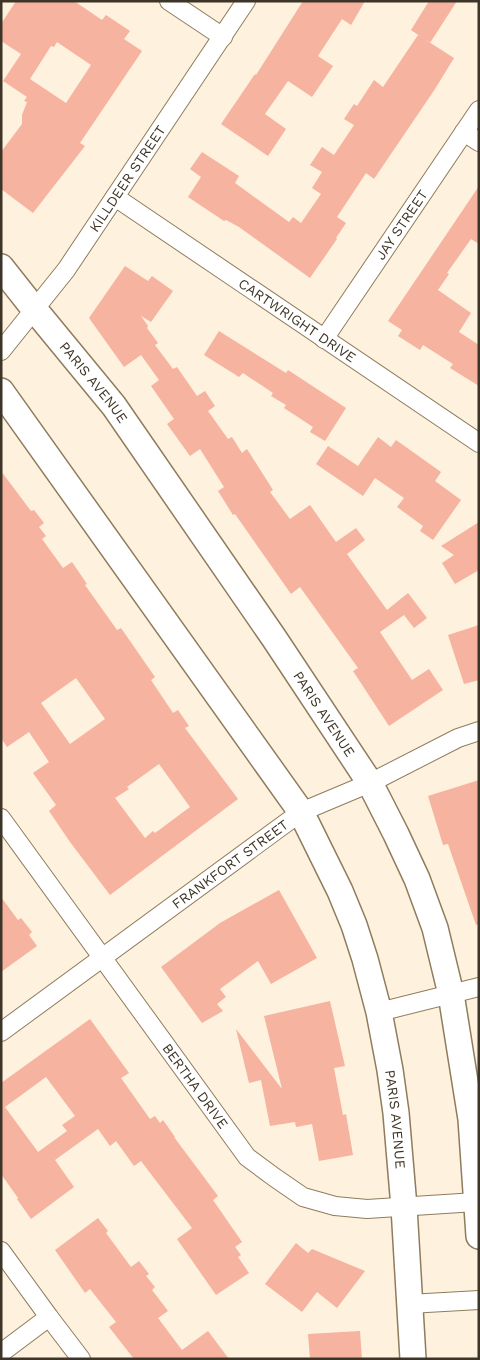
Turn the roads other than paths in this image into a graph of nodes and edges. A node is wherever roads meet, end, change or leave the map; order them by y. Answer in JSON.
{"nodes":[{"id":1,"x":169,"y":1,"type":"edge"},
{"id":2,"x":246,"y":1,"type":"edge"},
{"id":3,"x":223,"y":37,"type":"junction"},
{"id":4,"x":479,"y":110,"type":"edge"},
{"id":5,"x":471,"y":137,"type":"edge"},
{"id":6,"x":115,"y":198,"type":"junction"},
{"id":7,"x":1,"y":267,"type":"edge"},
{"id":8,"x":35,"y":310,"type":"junction"},
{"id":9,"x":324,"y":339,"type":"junction"},
{"id":10,"x":1,"y":351,"type":"edge"},
{"id":11,"x":1,"y":391,"type":"edge"},
{"id":12,"x":479,"y":443,"type":"edge"},
{"id":13,"x":479,"y":731,"type":"edge"},
{"id":14,"x":370,"y":783,"type":"junction"},
{"id":15,"x":301,"y":812,"type":"junction"},
{"id":16,"x":1,"y":818,"type":"edge"},
{"id":17,"x":102,"y":957,"type":"junction"},
{"id":18,"x":479,"y":987,"type":"edge"},
{"id":19,"x":451,"y":994,"type":"junction"},
{"id":20,"x":379,"y":1012,"type":"junction"},
{"id":21,"x":1,"y":1032,"type":"edge"},
{"id":22,"x":476,"y":1202,"type":"junction"},
{"id":23,"x":404,"y":1207,"type":"junction"},
{"id":24,"x":479,"y":1236,"type":"edge"},
{"id":25,"x":1,"y":1250,"type":"edge"},
{"id":26,"x":479,"y":1300,"type":"edge"},
{"id":27,"x":409,"y":1304,"type":"junction"},
{"id":28,"x":49,"y":1317,"type":"junction"},
{"id":29,"x":1,"y":1353,"type":"edge"},
{"id":30,"x":80,"y":1359,"type":"edge"},
{"id":31,"x":413,"y":1359,"type":"edge"}],
"edges":[{"from":1,"to":3,"type":"street"},
{"from":2,"to":3,"type":"street","name":"KILLDEER STREET"},
{"from":3,"to":6,"type":"street","name":"KILLDEER STREET"},
{"from":4,"to":5,"type":"street","name":"JAY STREET"},
{"from":5,"to":9,"type":"street","name":"JAY STREET"},
{"from":6,"to":8,"type":"street","name":"KILLDEER STREET"},
{"from":6,"to":9,"type":"street","name":"CARTWRIGHT DRIVE"},
{"from":7,"to":8,"type":"street","name":"PARIS AVENUE"},
{"from":8,"to":10,"type":"street","name":"KILLDEER STREET"},
{"from":8,"to":14,"type":"street","name":"PARIS AVENUE"},
{"from":9,"to":12,"type":"street","name":"CARTWRIGHT DRIVE"},
{"from":11,"to":15,"type":"street","name":"PARIS AVENUE"},
{"from":13,"to":14,"type":"street","name":"FRANKFORT STREET"},
{"from":14,"to":15,"type":"street","name":"FRANKFORT STREET"},
{"from":14,"to":19,"type":"street","name":"PARIS AVENUE"},
{"from":15,"to":17,"type":"street","name":"FRANKFORT STREET"},
{"from":15,"to":20,"type":"street","name":"PARIS AVENUE"},
{"from":16,"to":17,"type":"street","name":"BERTHA DRIVE"},
{"from":17,"to":21,"type":"street","name":"FRANKFORT STREET"},
{"from":17,"to":23,"type":"street","name":"BERTHA DRIVE"},
{"from":18,"to":19,"type":"street"},
{"from":19,"to":20,"type":"street"},
{"from":19,"to":22,"type":"street","name":"PARIS AVENUE"},
{"from":20,"to":23,"type":"street","name":"PARIS AVENUE"},
{"from":22,"to":23,"type":"street","name":"BERTHA DRIVE"},
{"from":22,"to":24,"type":"street","name":"PARIS AVENUE"},
{"from":23,"to":27,"type":"street","name":"PARIS AVENUE"},
{"from":25,"to":28,"type":"street"},
{"from":26,"to":27,"type":"street"},
{"from":27,"to":31,"type":"street","name":"PARIS AVENUE"},
{"from":28,"to":29,"type":"street"},
{"from":28,"to":30,"type":"street"}]}
